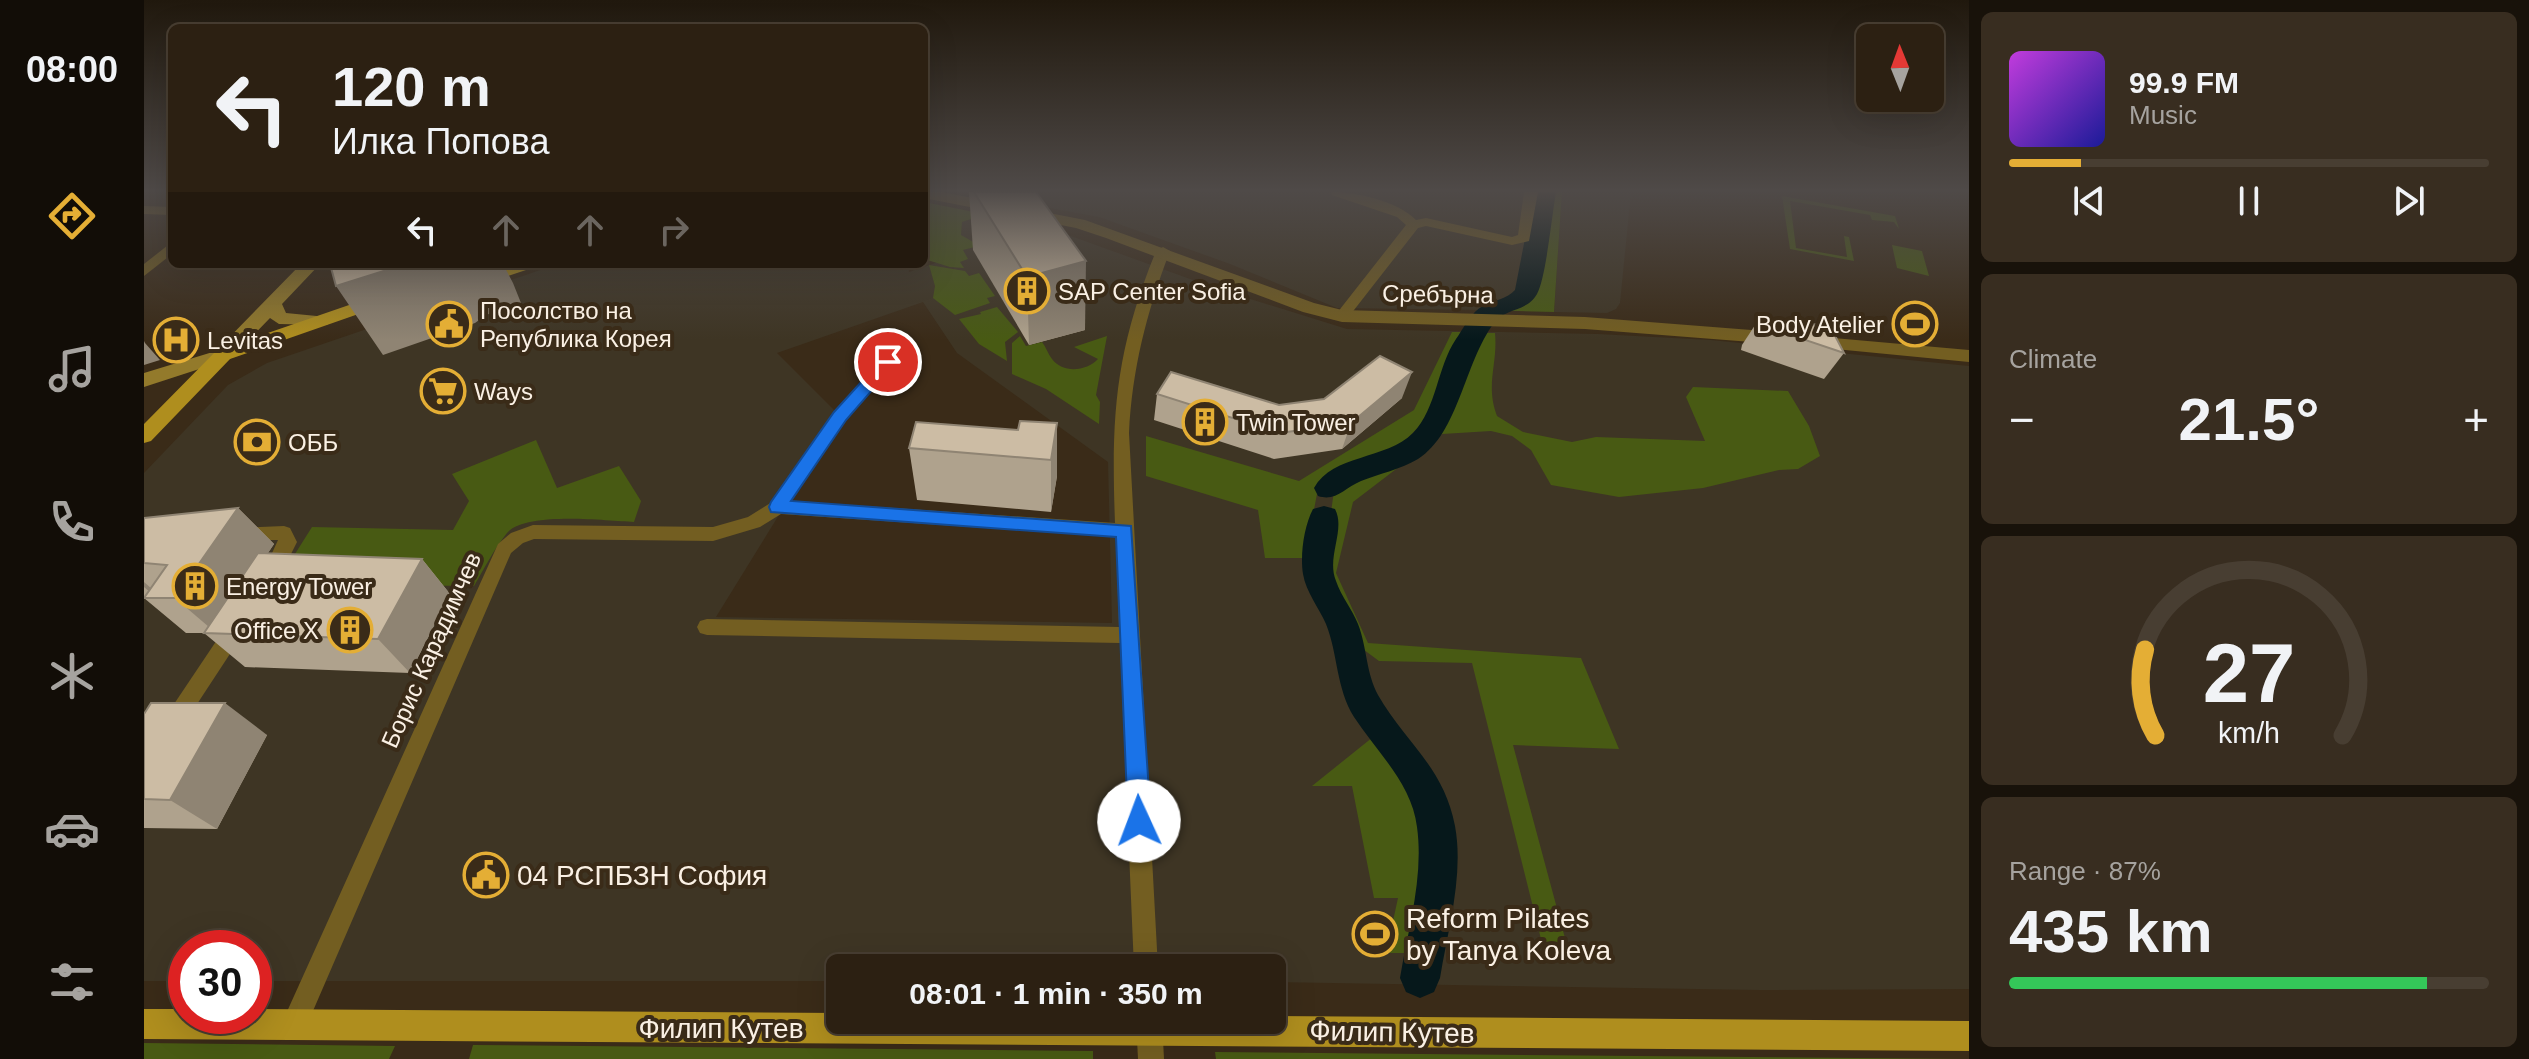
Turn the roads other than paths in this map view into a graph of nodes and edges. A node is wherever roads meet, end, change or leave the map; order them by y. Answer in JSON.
{"nodes":[{"id":1,"x":1133,"y":241,"type":"edge"},
{"id":2,"x":1400,"y":241,"type":"edge"},
{"id":3,"x":168,"y":250,"type":"edge"},
{"id":4,"x":1163,"y":251,"type":"junction"},
{"id":5,"x":307,"y":268,"type":"edge"},
{"id":6,"x":482,"y":268,"type":"edge"},
{"id":7,"x":509,"y":268,"type":"edge"},
{"id":8,"x":144,"y":272,"type":"edge"},
{"id":9,"x":273,"y":303,"type":"junction"},
{"id":10,"x":1342,"y":316,"type":"junction"},
{"id":11,"x":321,"y":321,"type":"junction"},
{"id":12,"x":223,"y":355,"type":"junction"},
{"id":13,"x":1969,"y":356,"type":"edge"},
{"id":14,"x":888,"y":362,"type":"dead end"},
{"id":15,"x":203,"y":375,"type":"junction"},
{"id":16,"x":144,"y":380,"type":"edge"},
{"id":17,"x":144,"y":395,"type":"edge"},
{"id":18,"x":144,"y":436,"type":"edge"},
{"id":19,"x":778,"y":507,"type":"junction"},
{"id":20,"x":1125,"y":531,"type":"junction"},
{"id":21,"x":226,"y":536,"type":"edge"},
{"id":22,"x":264,"y":584,"type":"edge"},
{"id":23,"x":247,"y":610,"type":"edge"},
{"id":24,"x":707,"y":627,"type":"dead end"},
{"id":25,"x":1130,"y":635,"type":"junction"},
{"id":26,"x":161,"y":743,"type":"edge"},
{"id":27,"x":1145,"y":954,"type":"edge"},
{"id":28,"x":144,"y":1024,"type":"edge"},
{"id":29,"x":294,"y":1025,"type":"junction"},
{"id":30,"x":1969,"y":1036,"type":"edge"},
{"id":31,"x":1150,"y":1037,"type":"edge"}],
"edges":[{"from":1,"to":4,"type":"street","name":"Сребърна"},
{"from":2,"to":10,"type":"street"},
{"from":3,"to":8,"type":"street"},
{"from":4,"to":10,"type":"street","name":"Сребърна"},
{"from":4,"to":20,"type":"street"},
{"from":5,"to":9,"type":"main road"},
{"from":6,"to":7,"type":"main road"},
{"from":9,"to":11,"type":"main road"},
{"from":9,"to":12,"type":"main road"},
{"from":10,"to":13,"type":"street","name":"Сребърна"},
{"from":11,"to":12,"type":"main road"},
{"from":11,"to":15,"type":"main road"},
{"from":12,"to":15,"type":"main road"},
{"from":12,"to":16,"type":"main road"},
{"from":14,"to":19,"type":"street","name":"Борис Карадимчев"},
{"from":15,"to":17,"type":"main road"},
{"from":15,"to":18,"type":"main road"},
{"from":19,"to":20,"type":"street"},
{"from":19,"to":29,"type":"street","name":"Борис Карадимчев"},
{"from":20,"to":25,"type":"street"},
{"from":21,"to":22,"type":"street"},
{"from":23,"to":26,"type":"street"},
{"from":24,"to":25,"type":"street"},
{"from":25,"to":27,"type":"street"},
{"from":28,"to":29,"type":"main road","name":"Филип Кутев"},
{"from":29,"to":31,"type":"main road","name":"Филип Кутев"},
{"from":30,"to":31,"type":"main road","name":"Филип Кутев"}]}
